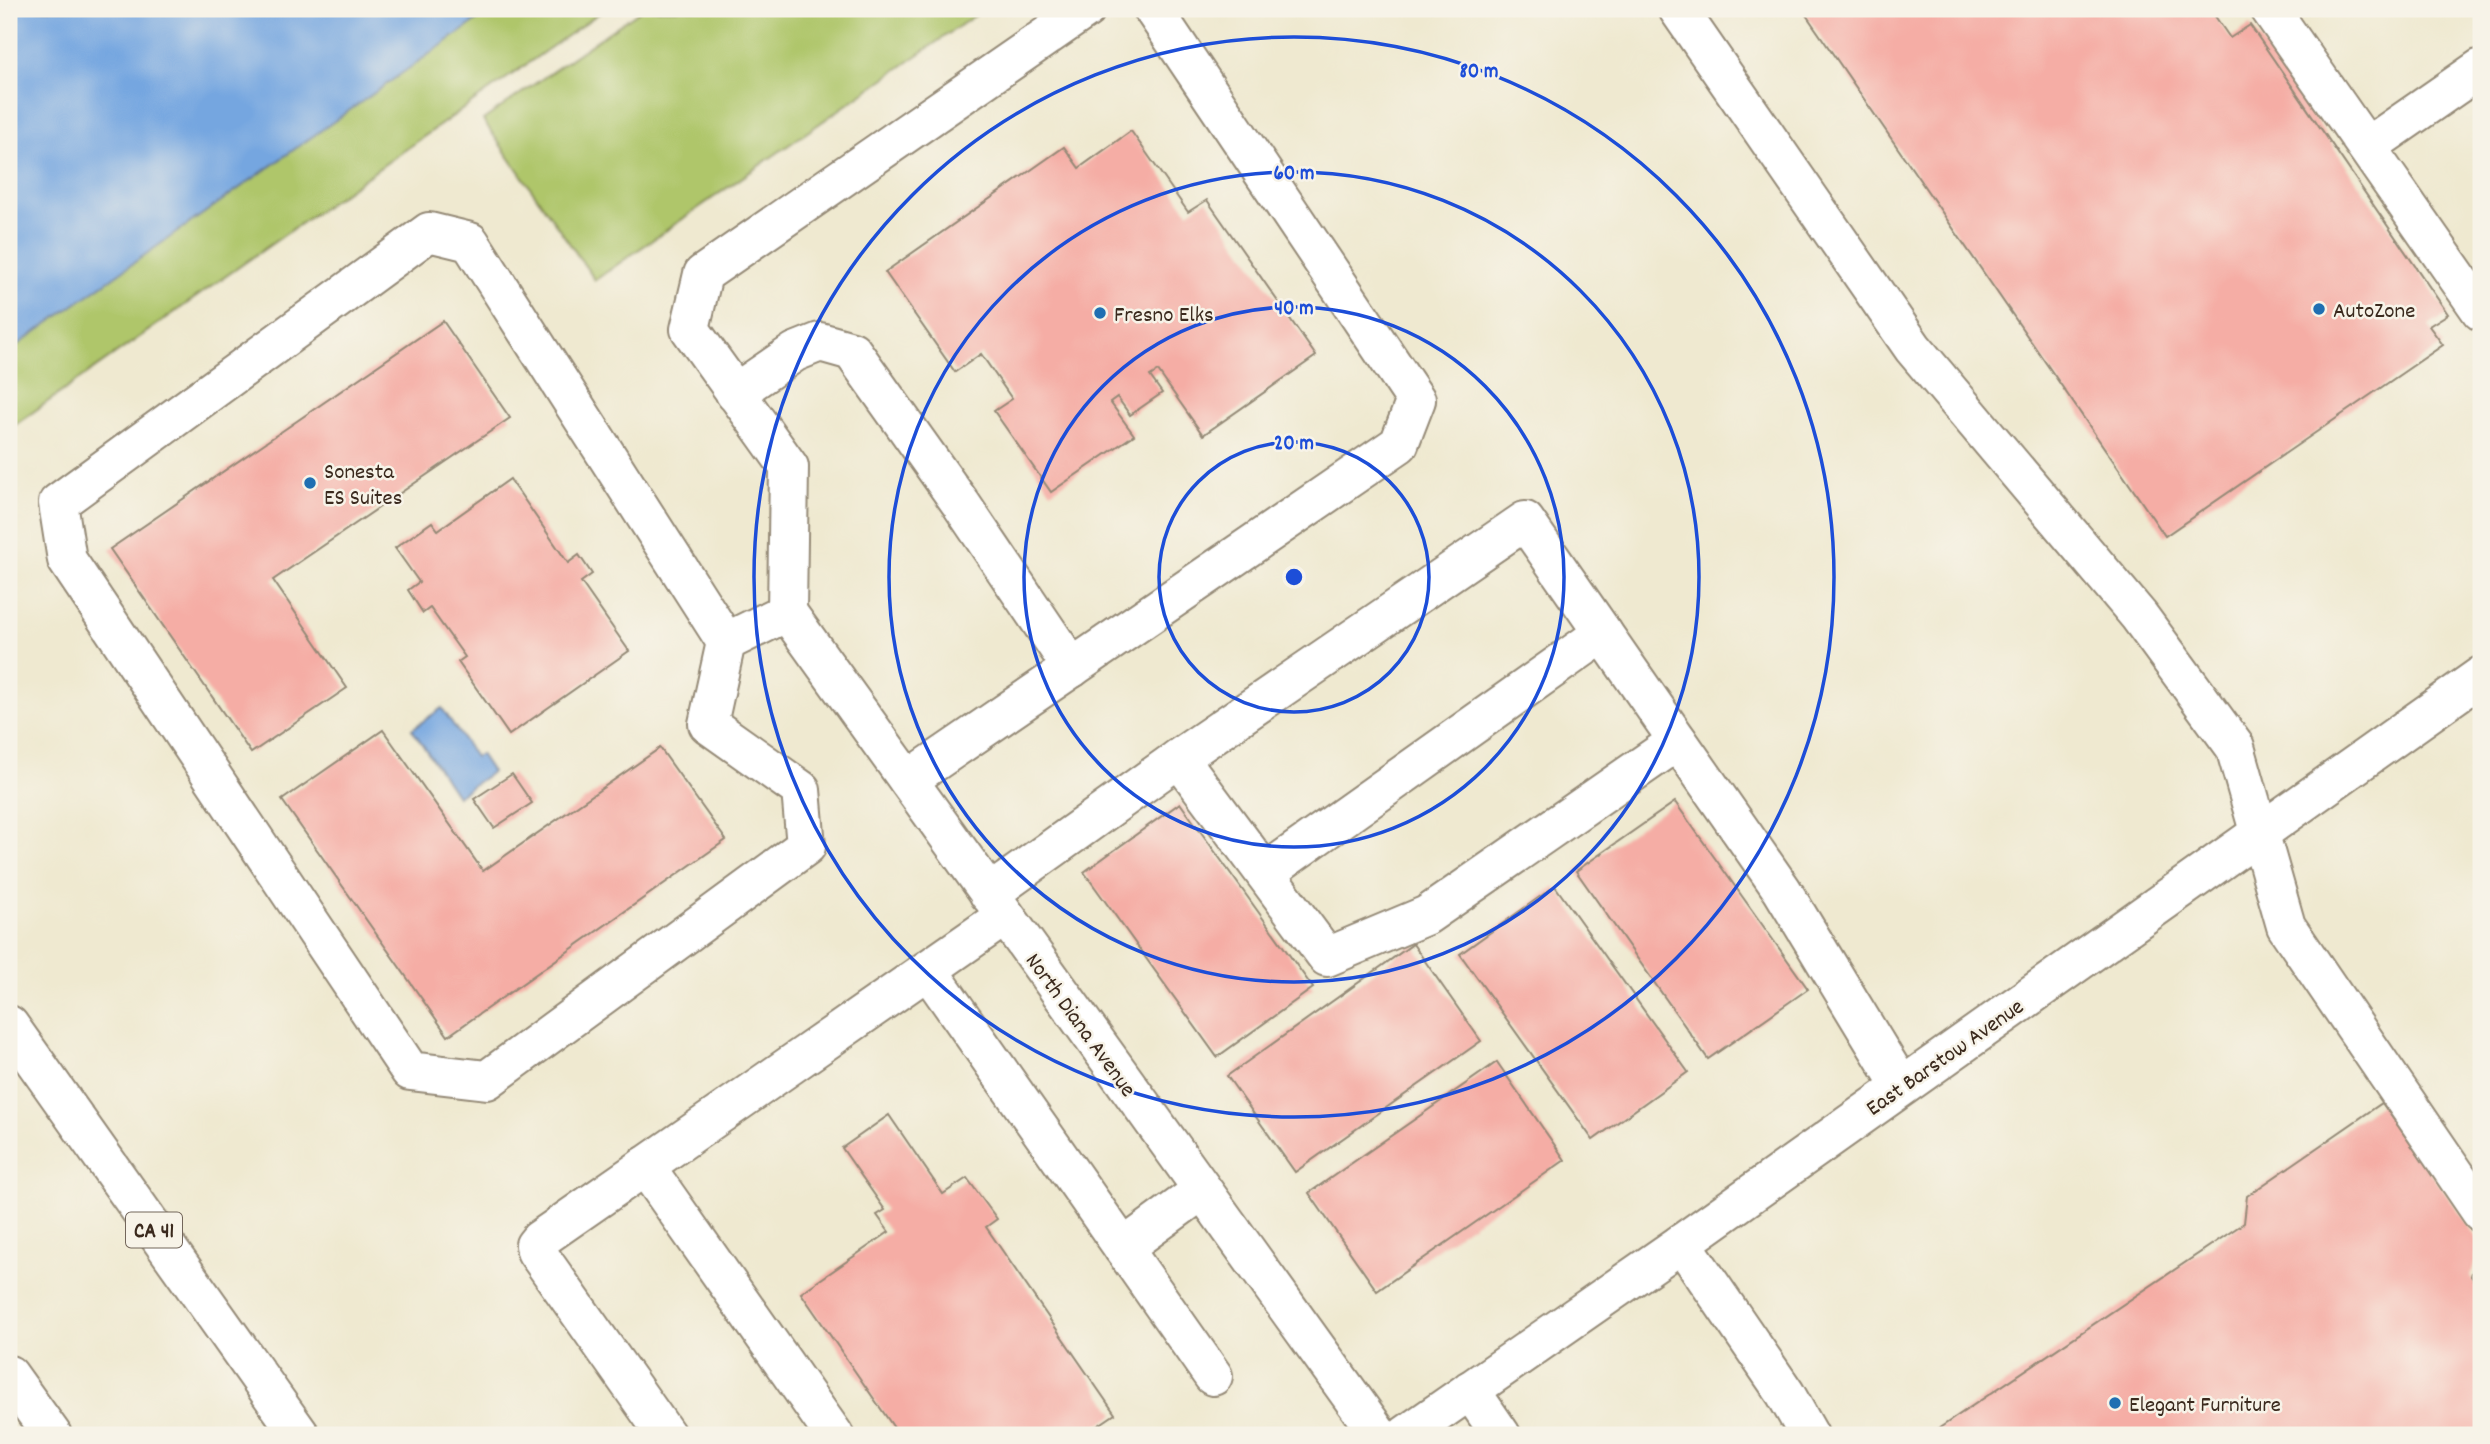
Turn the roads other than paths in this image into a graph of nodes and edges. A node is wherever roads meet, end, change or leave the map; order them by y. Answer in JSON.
{"nodes":[{"id":1,"x":1086,"y":9,"type":"edge"},
{"id":2,"x":1153,"y":9,"type":"edge"},
{"id":3,"x":1678,"y":9,"type":"edge"},
{"id":4,"x":2270,"y":9,"type":"edge"},
{"id":5,"x":2481,"y":68,"type":"edge"},
{"id":6,"x":2367,"y":147,"type":"junction"},
{"id":7,"x":2481,"y":311,"type":"edge"},
{"id":8,"x":735,"y":393,"type":"junction"},
{"id":9,"x":787,"y":612,"type":"junction"},
{"id":10,"x":1603,"y":633,"type":"junction"},
{"id":11,"x":726,"y":642,"type":"junction"},
{"id":12,"x":1072,"y":668,"type":"junction"},
{"id":13,"x":2481,"y":677,"type":"edge"},
{"id":14,"x":1678,"y":741,"type":"junction"},
{"id":15,"x":1180,"y":758,"type":"junction"},
{"id":16,"x":908,"y":780,"type":"junction"},
{"id":17,"x":2259,"y":834,"type":"junction"},
{"id":18,"x":1265,"y":873,"type":"junction"},
{"id":19,"x":997,"y":905,"type":"junction"},
{"id":20,"x":928,"y":970,"type":"junction"},
{"id":21,"x":9,"y":1025,"type":"edge"},
{"id":22,"x":1901,"y":1086,"type":"junction"},
{"id":23,"x":645,"y":1166,"type":"junction"},
{"id":24,"x":1201,"y":1191,"type":"junction"},
{"id":25,"x":2481,"y":1212,"type":"edge"},
{"id":26,"x":1682,"y":1243,"type":"junction"},
{"id":27,"x":1123,"y":1248,"type":"junction"},
{"id":28,"x":9,"y":1375,"type":"edge"},
{"id":29,"x":1213,"y":1376,"type":"dead end"},
{"id":30,"x":1470,"y":1391,"type":"junction"},
{"id":31,"x":52,"y":1435,"type":"edge"},
{"id":32,"x":300,"y":1435,"type":"edge"},
{"id":33,"x":666,"y":1435,"type":"edge"},
{"id":34,"x":834,"y":1435,"type":"edge"},
{"id":35,"x":1379,"y":1435,"type":"edge"},
{"id":36,"x":1406,"y":1435,"type":"edge"},
{"id":37,"x":1501,"y":1435,"type":"edge"},
{"id":38,"x":1809,"y":1435,"type":"edge"}],
"edges":[{"from":1,"to":8,"type":"main road"},
{"from":2,"to":12,"type":"main road"},
{"from":3,"to":17,"type":"main road"},
{"from":4,"to":6,"type":"main road"},
{"from":5,"to":6,"type":"main road"},
{"from":6,"to":7,"type":"main road"},
{"from":8,"to":9,"type":"main road"},
{"from":8,"to":12,"type":"main road"},
{"from":9,"to":11,"type":"main road"},
{"from":9,"to":16,"type":"main road","name":"North Diana Avenue"},
{"from":10,"to":14,"type":"main road"},
{"from":10,"to":15,"type":"main road"},
{"from":10,"to":18,"type":"main road"},
{"from":11,"to":11,"type":"main road"},
{"from":12,"to":16,"type":"main road"},
{"from":13,"to":17,"type":"main road","name":"East Barstow Avenue"},
{"from":14,"to":18,"type":"main road"},
{"from":14,"to":22,"type":"main road"},
{"from":15,"to":18,"type":"main road"},
{"from":15,"to":19,"type":"main road"},
{"from":16,"to":19,"type":"main road","name":"North Diana Avenue"},
{"from":17,"to":22,"type":"main road","name":"East Barstow Avenue"},
{"from":17,"to":25,"type":"main road"},
{"from":19,"to":20,"type":"main road"},
{"from":19,"to":24,"type":"main road","name":"North Diana Avenue"},
{"from":20,"to":23,"type":"main road"},
{"from":20,"to":27,"type":"main road"},
{"from":21,"to":32,"type":"main road","number":"CA 41"},
{"from":22,"to":26,"type":"main road","name":"East Barstow Avenue"},
{"from":23,"to":33,"type":"main road"},
{"from":23,"to":34,"type":"main road"},
{"from":24,"to":27,"type":"main road"},
{"from":24,"to":35,"type":"main road","name":"North Diana Avenue"},
{"from":26,"to":30,"type":"main road","name":"East Barstow Avenue"},
{"from":26,"to":38,"type":"main road"},
{"from":27,"to":29,"type":"main road"},
{"from":28,"to":31,"type":"main road"},
{"from":30,"to":36,"type":"main road","name":"East Barstow Avenue"},
{"from":30,"to":37,"type":"main road"}]}
